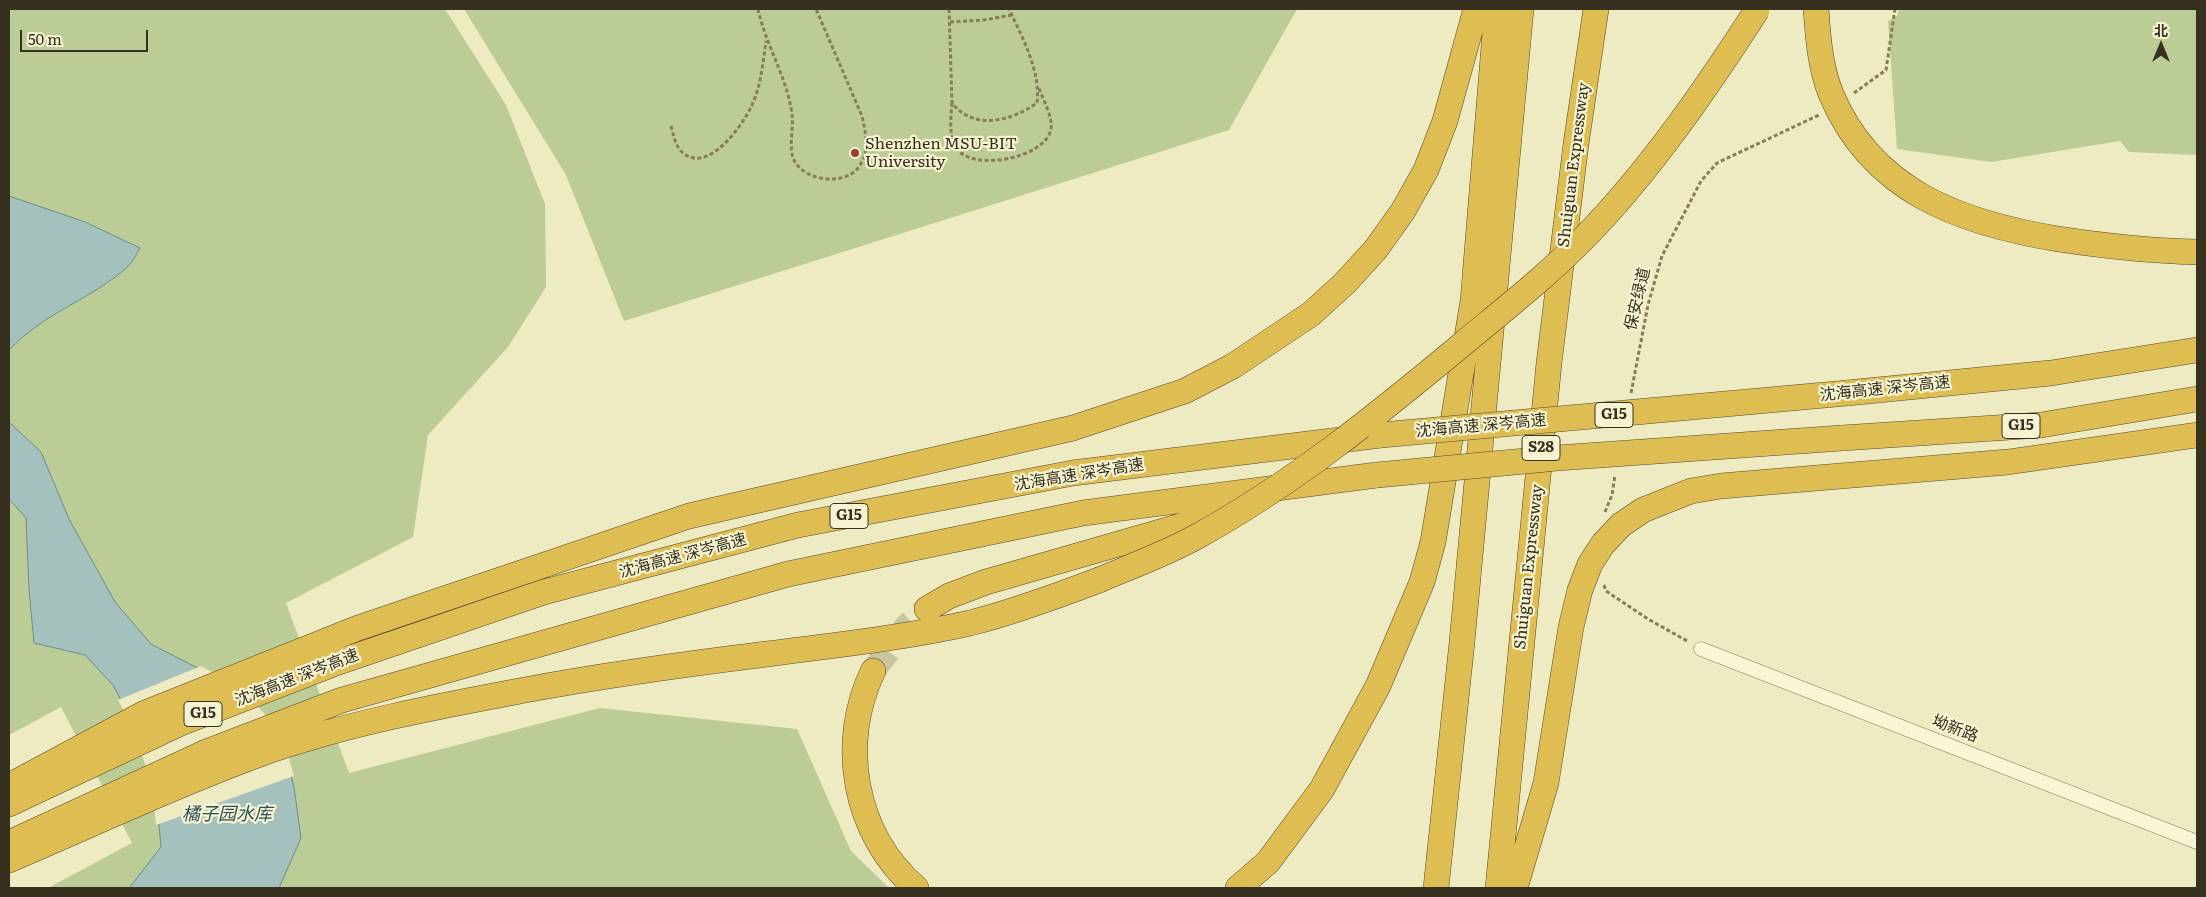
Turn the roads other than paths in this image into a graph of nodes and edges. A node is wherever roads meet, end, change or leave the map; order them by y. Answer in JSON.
{"nodes":[{"id":1,"x":1476,"y":9,"type":"edge"},
{"id":2,"x":1497,"y":9,"type":"edge"},
{"id":3,"x":1521,"y":9,"type":"edge"},
{"id":4,"x":1596,"y":9,"type":"edge"},
{"id":5,"x":1816,"y":9,"type":"edge"},
{"id":6,"x":1758,"y":10,"type":"edge"},
{"id":7,"x":2197,"y":252,"type":"edge"},
{"id":8,"x":2197,"y":350,"type":"edge"},
{"id":9,"x":2197,"y":399,"type":"edge"},
{"id":10,"x":2197,"y":435,"type":"edge"},
{"id":11,"x":1367,"y":476,"type":"junction"},
{"id":12,"x":927,"y":609,"type":"tunnel mouth"},
{"id":13,"x":1701,"y":649,"type":"road end"},
{"id":14,"x":873,"y":671,"type":"tunnel mouth"},
{"id":15,"x":75,"y":761,"type":"junction"},
{"id":16,"x":9,"y":786,"type":"edge"},
{"id":17,"x":9,"y":804,"type":"edge"},
{"id":18,"x":94,"y":813,"type":"junction"},
{"id":19,"x":2197,"y":842,"type":"edge"},
{"id":20,"x":9,"y":843,"type":"edge"},
{"id":21,"x":9,"y":860,"type":"edge"},
{"id":22,"x":916,"y":888,"type":"edge"},
{"id":23,"x":1238,"y":888,"type":"edge"},
{"id":24,"x":1436,"y":888,"type":"edge"},
{"id":25,"x":1498,"y":888,"type":"edge"},
{"id":26,"x":1515,"y":888,"type":"edge"}],
"edges":[{"from":1,"to":15,"type":"highway"},
{"from":2,"to":23,"type":"highway"},
{"from":3,"to":24,"type":"highway"},
{"from":4,"to":25,"type":"highway","name":"Shuiguan Expressway","number":"S28"},
{"from":5,"to":7,"type":"highway"},
{"from":6,"to":18,"type":"highway","bridge":true},
{"from":8,"to":15,"type":"highway","name":"沈海高速 深岑高速","number":"G15","bridge":true},
{"from":9,"to":11,"type":"highway","number":"G15","bridge":true},
{"from":10,"to":26,"type":"highway"},
{"from":11,"to":12,"type":"highway"},
{"from":11,"to":18,"type":"highway","number":"G15"},
{"from":13,"to":19,"type":"street","name":"坳新路"},
{"from":14,"to":22,"type":"highway"},
{"from":15,"to":16,"type":"highway"},
{"from":15,"to":17,"type":"highway","name":"沈海高速 深岑高速","number":"G15"},
{"from":18,"to":20,"type":"highway","number":"G15"},
{"from":18,"to":21,"type":"highway"}]}
